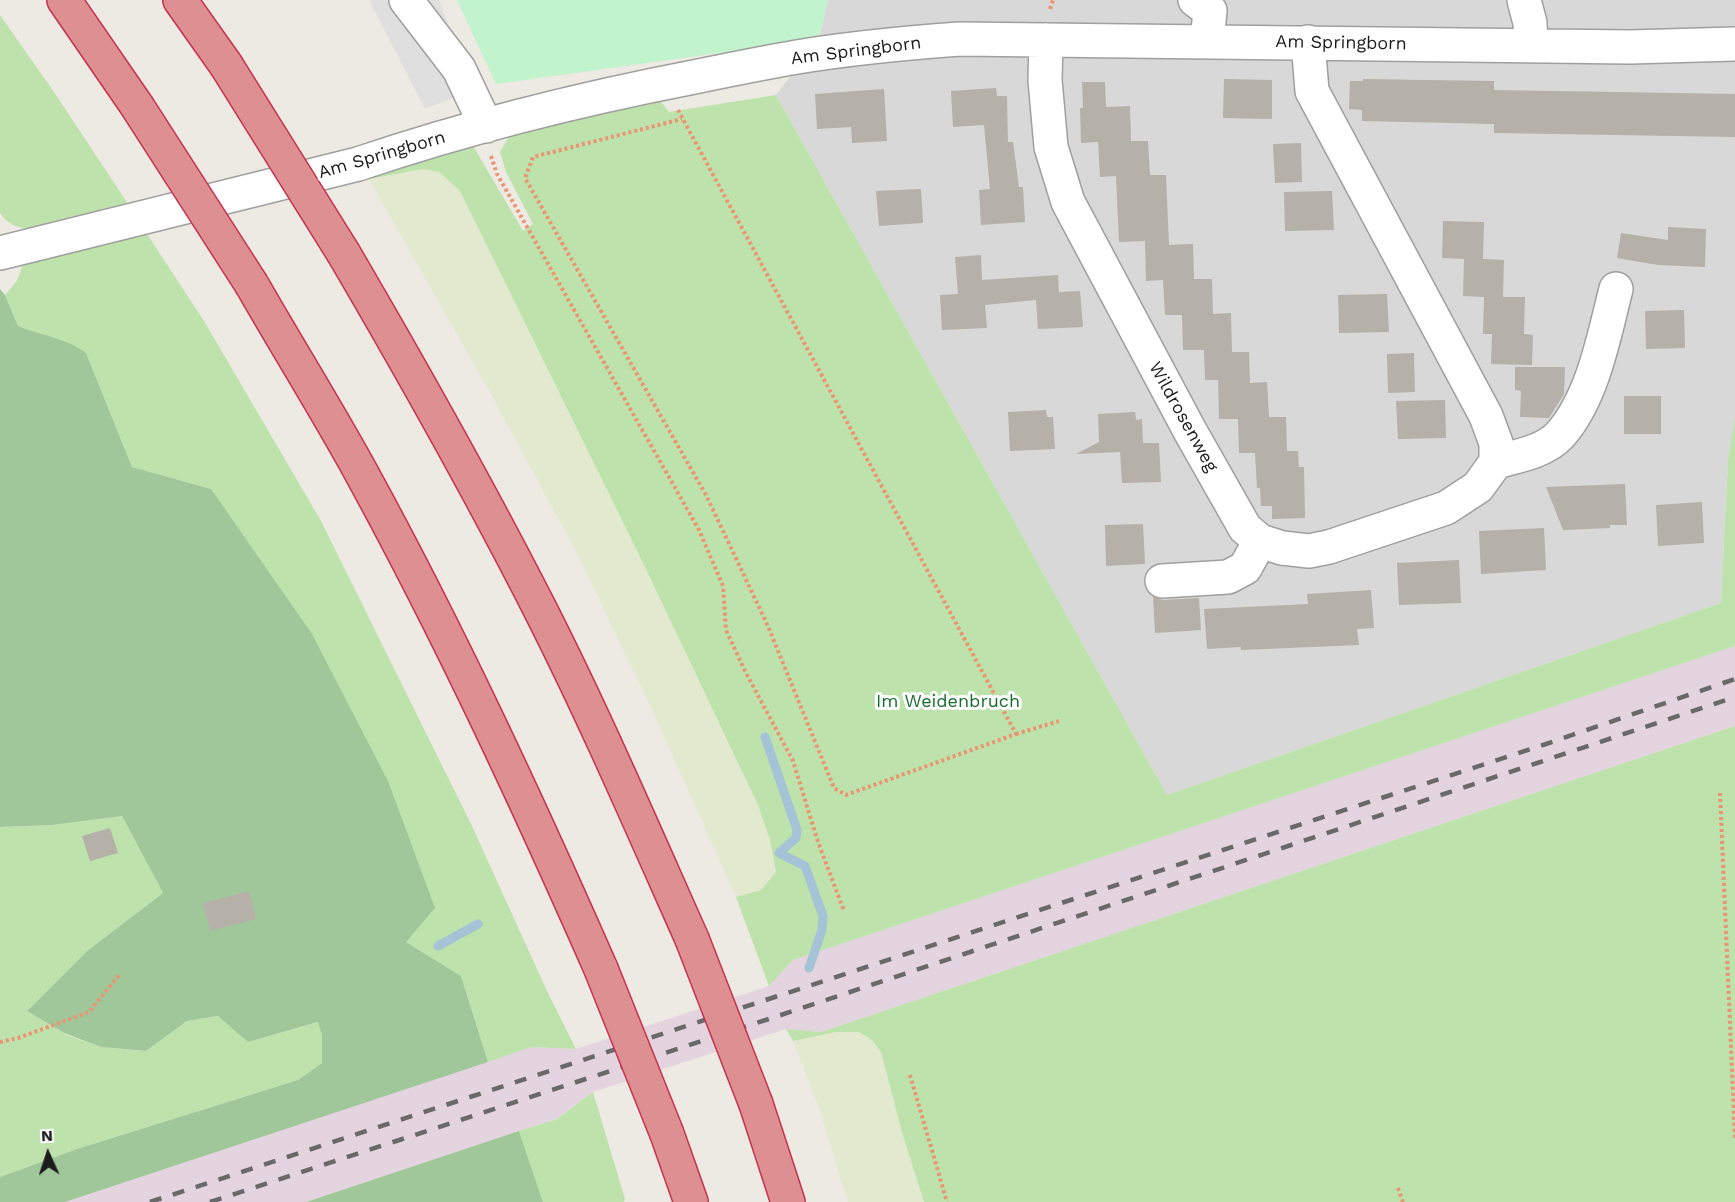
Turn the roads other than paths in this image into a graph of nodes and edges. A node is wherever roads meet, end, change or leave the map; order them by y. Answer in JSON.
{"nodes":[{"id":1,"x":64,"y":0,"type":"edge"},
{"id":2,"x":180,"y":0,"type":"edge"},
{"id":3,"x":406,"y":0,"type":"edge"},
{"id":4,"x":1195,"y":0,"type":"edge"},
{"id":5,"x":1524,"y":0,"type":"edge"},
{"id":6,"x":1046,"y":40,"type":"junction"},
{"id":7,"x":1207,"y":41,"type":"junction"},
{"id":8,"x":1308,"y":42,"type":"junction"},
{"id":9,"x":1735,"y":44,"type":"edge"},
{"id":10,"x":1531,"y":45,"type":"junction"},
{"id":11,"x":486,"y":126,"type":"junction"},
{"id":12,"x":0,"y":253,"type":"edge"},
{"id":13,"x":1616,"y":289,"type":"dead end"},
{"id":14,"x":1496,"y":462,"type":"junction"},
{"id":15,"x":1260,"y":541,"type":"junction"},
{"id":16,"x":1162,"y":581,"type":"dead end"},
{"id":17,"x":691,"y":1202,"type":"edge"},
{"id":18,"x":788,"y":1202,"type":"edge"}],
"edges":[{"from":1,"to":17,"type":"highway","bridge":true},
{"from":2,"to":18,"type":"highway","bridge":true},
{"from":3,"to":11,"type":"street"},
{"from":4,"to":7,"type":"street"},
{"from":5,"to":10,"type":"street"},
{"from":6,"to":7,"type":"street","name":"Am Springborn"},
{"from":6,"to":11,"type":"street","name":"Am Springborn"},
{"from":6,"to":15,"type":"street","name":"Wildrosenweg"},
{"from":7,"to":8,"type":"street","name":"Am Springborn"},
{"from":8,"to":10,"type":"street","name":"Am Springborn"},
{"from":8,"to":14,"type":"street"},
{"from":9,"to":10,"type":"street","name":"Am Springborn"},
{"from":11,"to":12,"type":"street","name":"Am Springborn"},
{"from":13,"to":14,"type":"street"},
{"from":14,"to":15,"type":"street"},
{"from":15,"to":16,"type":"street"}]}
